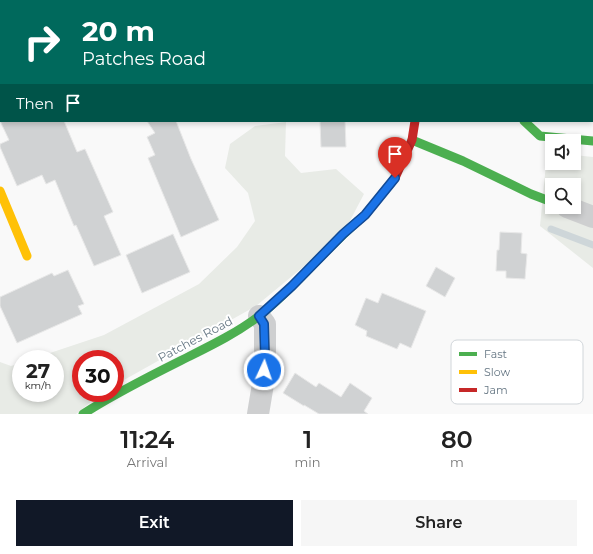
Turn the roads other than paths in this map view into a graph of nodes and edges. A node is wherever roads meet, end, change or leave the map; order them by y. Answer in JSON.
{"nodes":[{"id":1,"x":415,"y":122,"type":"edge"},
{"id":2,"x":525,"y":122,"type":"edge"},
{"id":3,"x":412,"y":140,"type":"junction"},
{"id":4,"x":593,"y":141,"type":"edge"},
{"id":5,"x":0,"y":191,"type":"edge"},
{"id":6,"x":545,"y":199,"type":"edge"},
{"id":7,"x":581,"y":212,"type":"edge"},
{"id":8,"x":593,"y":217,"type":"edge"},
{"id":9,"x":27,"y":256,"type":"dead end"},
{"id":10,"x":259,"y":316,"type":"junction"},
{"id":11,"x":83,"y":414,"type":"edge"},
{"id":12,"x":258,"y":414,"type":"edge"}],
"edges":[{"from":1,"to":3,"type":"street","name":"Patches Road"},
{"from":2,"to":4,"type":"street"},
{"from":3,"to":6,"type":"street"},
{"from":3,"to":10,"type":"street","name":"Patches Road"},
{"from":5,"to":9,"type":"street"},
{"from":7,"to":8,"type":"street"},
{"from":10,"to":11,"type":"street","name":"Patches Road"},
{"from":10,"to":12,"type":"street"}]}
